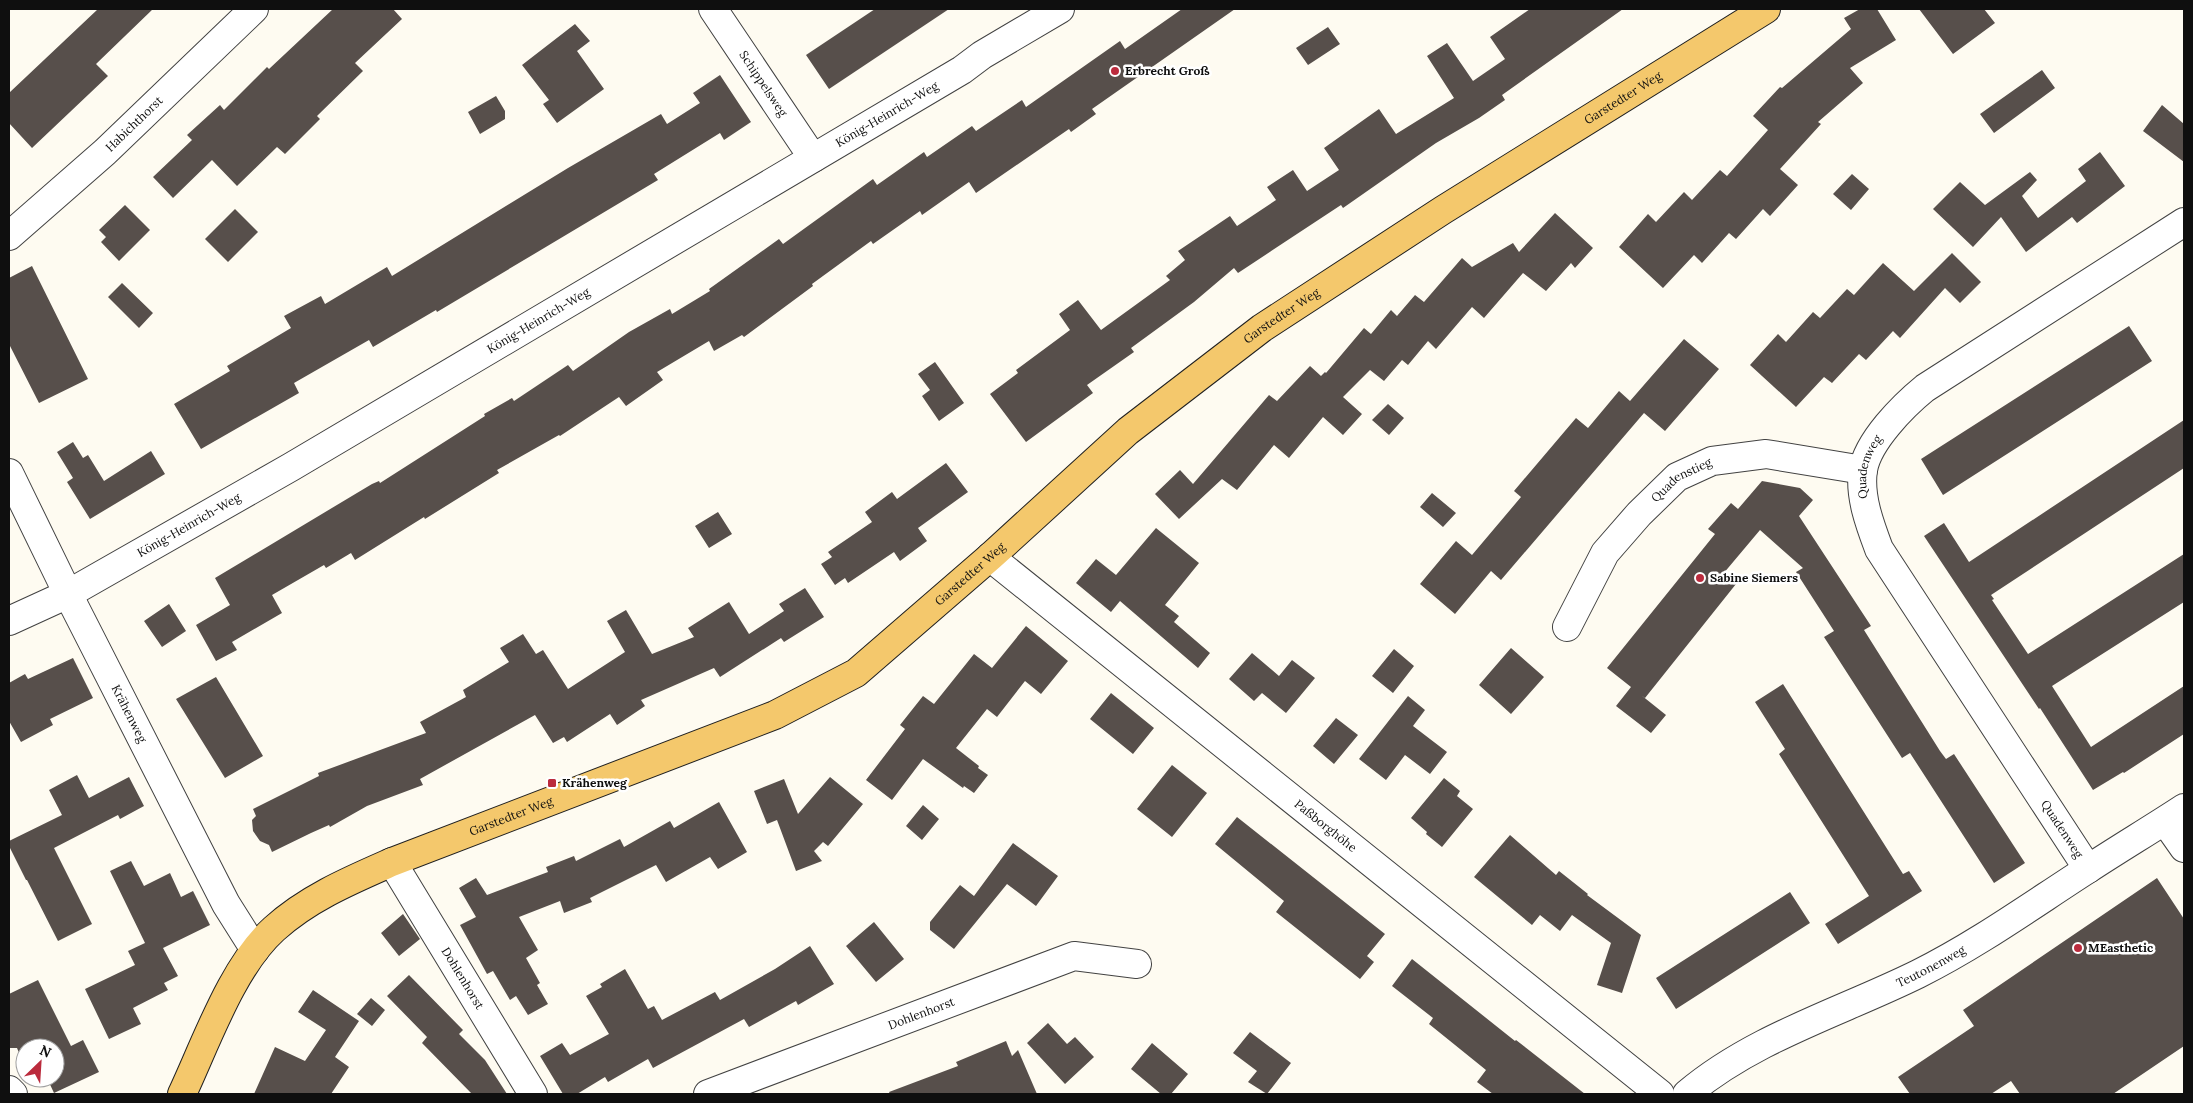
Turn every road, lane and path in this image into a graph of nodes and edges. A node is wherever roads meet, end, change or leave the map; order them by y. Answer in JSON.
{"nodes":[{"id":1,"x":254,"y":9,"type":"edge"},
{"id":2,"x":713,"y":9,"type":"edge"},
{"id":3,"x":1060,"y":9,"type":"edge"},
{"id":4,"x":1766,"y":9,"type":"edge"},
{"id":5,"x":813,"y":158,"type":"junction"},
{"id":6,"x":2184,"y":222,"type":"edge"},
{"id":7,"x":9,"y":236,"type":"edge"},
{"id":8,"x":1864,"y":470,"type":"junction"},
{"id":9,"x":9,"y":473,"type":"edge"},
{"id":10,"x":990,"y":557,"type":"junction"},
{"id":11,"x":68,"y":594,"type":"junction"},
{"id":12,"x":9,"y":621,"type":"edge"},
{"id":13,"x":1567,"y":627,"type":"dead end"},
{"id":14,"x":2175,"y":814,"type":"edge"},
{"id":15,"x":2184,"y":848,"type":"edge"},
{"id":16,"x":392,"y":862,"type":"junction"},
{"id":17,"x":2088,"y":869,"type":"junction"},
{"id":18,"x":255,"y":950,"type":"junction"},
{"id":19,"x":1137,"y":964,"type":"dead end"},
{"id":20,"x":9,"y":1090,"type":"edge"},
{"id":21,"x":13,"y":1094,"type":"edge"},
{"id":22,"x":182,"y":1094,"type":"edge"},
{"id":23,"x":532,"y":1094,"type":"edge"},
{"id":24,"x":708,"y":1094,"type":"edge"},
{"id":25,"x":1660,"y":1094,"type":"edge"},
{"id":26,"x":1687,"y":1094,"type":"edge"}],
"edges":[{"from":1,"to":7,"type":"street","name":"Habichthorst"},
{"from":2,"to":5,"type":"street","name":"Schippelsweg"},
{"from":3,"to":5,"type":"street","name":"König-Heinrich-Weg"},
{"from":4,"to":10,"type":"main road","name":"Garstedter Weg"},
{"from":5,"to":11,"type":"street","name":"König-Heinrich-Weg"},
{"from":6,"to":8,"type":"street","name":"Quadenweg"},
{"from":8,"to":13,"type":"street","name":"Quadenstieg"},
{"from":8,"to":17,"type":"street","name":"Quadenweg"},
{"from":9,"to":11,"type":"street","name":"Krähenweg"},
{"from":10,"to":16,"type":"main road","name":"Garstedter Weg"},
{"from":10,"to":25,"type":"street","name":"Paßborghöhe"},
{"from":11,"to":12,"type":"street","name":"König-Heinrich-Weg"},
{"from":11,"to":18,"type":"street","name":"Krähenweg"},
{"from":14,"to":15,"type":"street","name":"Teutonenweg"},
{"from":14,"to":17,"type":"street","name":"Teutonenweg"},
{"from":16,"to":18,"type":"main road","name":"Garstedter Weg"},
{"from":16,"to":23,"type":"street","name":"Dohlenhorst"},
{"from":17,"to":26,"type":"street","name":"Teutonenweg"},
{"from":18,"to":22,"type":"main road","name":"Garstedter Weg"},
{"from":19,"to":24,"type":"street","name":"Dohlenhorst"},
{"from":20,"to":21,"type":"street"}]}
